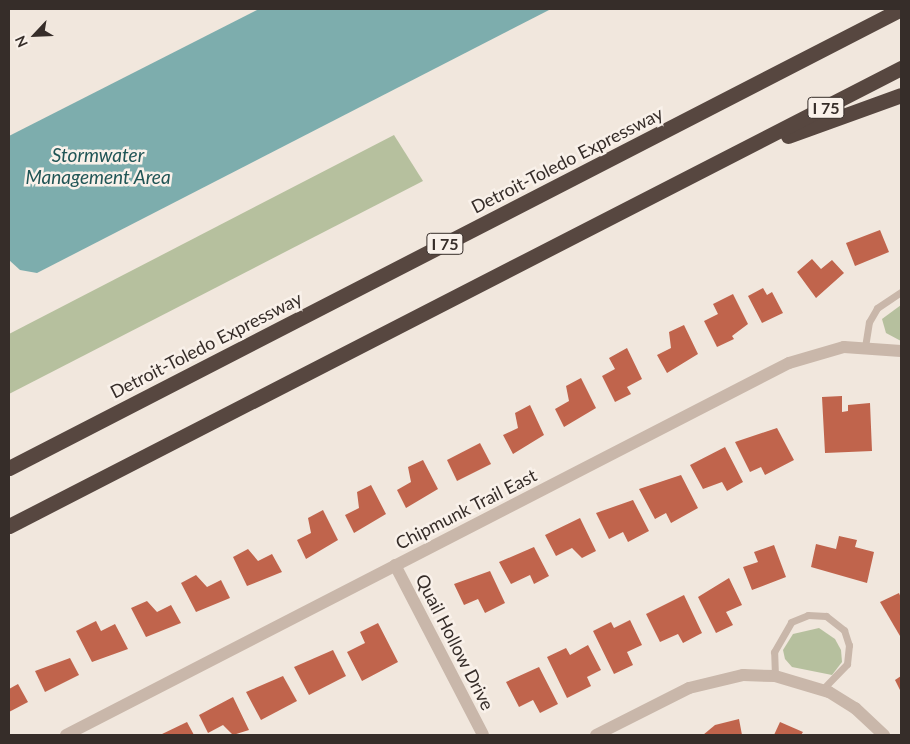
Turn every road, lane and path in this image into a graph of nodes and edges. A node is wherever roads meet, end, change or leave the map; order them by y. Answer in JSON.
{"nodes":[{"id":1,"x":901,"y":9,"type":"edge"},
{"id":2,"x":901,"y":68,"type":"edge"},
{"id":3,"x":901,"y":95,"type":"edge"},
{"id":4,"x":751,"y":148,"type":"junction"},
{"id":5,"x":901,"y":292,"type":"edge"},
{"id":6,"x":865,"y":347,"type":"junction"},
{"id":7,"x":896,"y":350,"type":"edge"},
{"id":8,"x":9,"y":468,"type":"edge"},
{"id":9,"x":9,"y":526,"type":"edge"},
{"id":10,"x":395,"y":565,"type":"junction"},
{"id":11,"x":774,"y":676,"type":"junction"},
{"id":12,"x":822,"y":689,"type":"junction"},
{"id":13,"x":66,"y":735,"type":"edge"},
{"id":14,"x":483,"y":735,"type":"edge"},
{"id":15,"x":596,"y":735,"type":"edge"},
{"id":16,"x":884,"y":735,"type":"edge"}],
"edges":[{"from":1,"to":8,"type":"highway","name":"Detroit-Toledo Expressway","number":"I 75"},
{"from":2,"to":4,"type":"highway","number":"I 75"},
{"from":3,"to":4,"type":"highway"},
{"from":4,"to":9,"type":"highway","number":"I 75"},
{"from":5,"to":6,"type":"lane"},
{"from":6,"to":7,"type":"street","name":"Chipmunk Trail East"},
{"from":6,"to":10,"type":"street","name":"Chipmunk Trail East"},
{"from":10,"to":13,"type":"street","name":"Chipmunk Trail East"},
{"from":10,"to":14,"type":"street","name":"Quail Hollow Drive"},
{"from":11,"to":12,"type":"street"},
{"from":11,"to":12,"type":"lane"},
{"from":11,"to":15,"type":"street"},
{"from":12,"to":16,"type":"street"}]}
